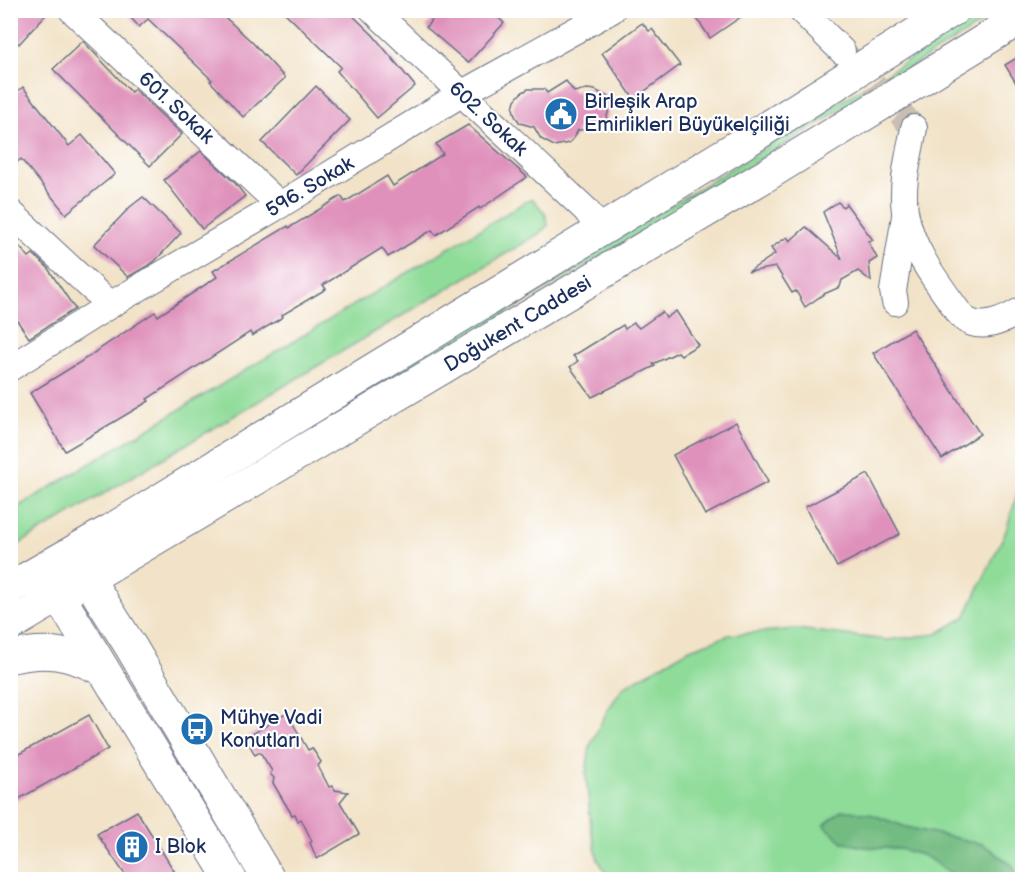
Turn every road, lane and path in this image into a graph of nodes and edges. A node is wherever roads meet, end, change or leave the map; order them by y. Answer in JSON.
{"nodes":[{"id":1,"x":72,"y":10,"type":"edge"},
{"id":2,"x":373,"y":10,"type":"edge"},
{"id":3,"x":612,"y":10,"type":"edge"},
{"id":4,"x":801,"y":10,"type":"edge"},
{"id":5,"x":953,"y":10,"type":"edge"},
{"id":6,"x":1023,"y":17,"type":"edge"},
{"id":7,"x":842,"y":51,"type":"tunnel mouth"},
{"id":8,"x":461,"y":94,"type":"junction"},
{"id":9,"x":914,"y":128,"type":"dead end"},
{"id":10,"x":280,"y":206,"type":"junction"},
{"id":11,"x":10,"y":212,"type":"edge"},
{"id":12,"x":905,"y":212,"type":"junction"},
{"id":13,"x":600,"y":230,"type":"junction"},
{"id":14,"x":895,"y":302,"type":"dead end"},
{"id":15,"x":110,"y":305,"type":"junction"},
{"id":16,"x":1023,"y":310,"type":"edge"},
{"id":17,"x":10,"y":368,"type":"edge"},
{"id":18,"x":71,"y":552,"type":"junction"},
{"id":19,"x":42,"y":569,"type":"junction"},
{"id":20,"x":88,"y":580,"type":"junction"},
{"id":21,"x":10,"y":588,"type":"edge"},
{"id":22,"x":59,"y":597,"type":"junction"},
{"id":23,"x":10,"y":625,"type":"edge"},
{"id":24,"x":10,"y":657,"type":"edge"},
{"id":25,"x":101,"y":669,"type":"junction"},
{"id":26,"x":231,"y":879,"type":"edge"},
{"id":27,"x":269,"y":879,"type":"edge"}],
"edges":[{"from":1,"to":10,"type":"street","name":"601. Sokak"},
{"from":2,"to":8,"type":"street","name":"602. Sokak"},
{"from":3,"to":8,"type":"street","name":"596. Sokak"},
{"from":4,"to":7,"type":"street"},
{"from":5,"to":13,"type":"main road","name":"Doğukent Caddesi"},
{"from":6,"to":20,"type":"main road","name":"Doğukent Caddesi"},
{"from":8,"to":10,"type":"street","name":"596. Sokak"},
{"from":8,"to":13,"type":"street","name":"602. Sokak"},
{"from":9,"to":12,"type":"street"},
{"from":10,"to":15,"type":"street","name":"596. Sokak"},
{"from":11,"to":15,"type":"street"},
{"from":12,"to":14,"type":"street"},
{"from":12,"to":16,"type":"street"},
{"from":13,"to":18,"type":"main road","name":"Doğukent Caddesi"},
{"from":15,"to":17,"type":"street","name":"596. Sokak"},
{"from":18,"to":19,"type":"main road","name":"Doğukent Caddesi"},
{"from":18,"to":20,"type":"main road"},
{"from":19,"to":21,"type":"main road","name":"Doğukent Caddesi"},
{"from":19,"to":22,"type":"main road"},
{"from":20,"to":22,"type":"main road","name":"Doğukent Caddesi"},
{"from":20,"to":27,"type":"main road"},
{"from":22,"to":23,"type":"main road","name":"Doğukent Caddesi"},
{"from":22,"to":25,"type":"main road"},
{"from":24,"to":25,"type":"main road"},
{"from":25,"to":26,"type":"main road"}]}
